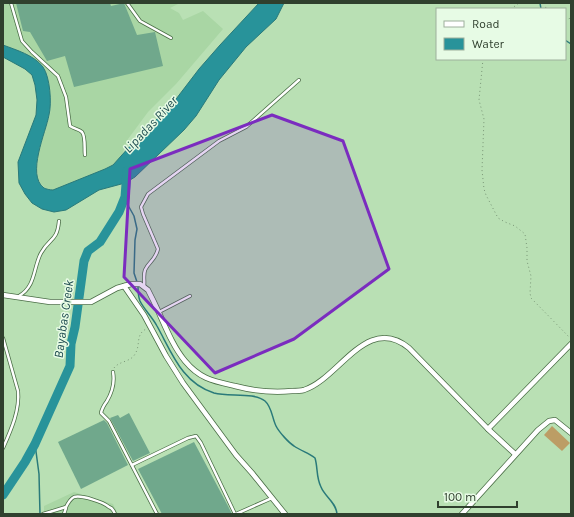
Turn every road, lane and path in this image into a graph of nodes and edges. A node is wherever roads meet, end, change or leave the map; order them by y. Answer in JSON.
{"nodes":[{"id":1,"x":11,"y":3,"type":"edge"},
{"id":2,"x":127,"y":3,"type":"edge"},
{"id":3,"x":171,"y":38,"type":"dead end"},
{"id":4,"x":483,"y":60,"type":"edge"},
{"id":5,"x":299,"y":80,"type":"dead end"},
{"id":6,"x":85,"y":155,"type":"dead end"},
{"id":7,"x":60,"y":221,"type":"dead end"},
{"id":8,"x":140,"y":285,"type":"junction"},
{"id":9,"x":124,"y":286,"type":"junction"},
{"id":10,"x":3,"y":295,"type":"edge"},
{"id":11,"x":190,"y":296,"type":"dead end"},
{"id":12,"x":17,"y":298,"type":"junction"},
{"id":13,"x":159,"y":312,"type":"junction"},
{"id":14,"x":151,"y":327,"type":"junction"},
{"id":15,"x":3,"y":338,"type":"edge"},
{"id":16,"x":571,"y":339,"type":"edge"},
{"id":17,"x":571,"y":344,"type":"edge"},
{"id":18,"x":113,"y":372,"type":"joint"},
{"id":19,"x":488,"y":429,"type":"junction"},
{"id":20,"x":571,"y":432,"type":"edge"},
{"id":21,"x":3,"y":448,"type":"edge"},
{"id":22,"x":515,"y":454,"type":"junction"},
{"id":23,"x":132,"y":465,"type":"junction"},
{"id":24,"x":272,"y":498,"type":"junction"},
{"id":25,"x":66,"y":507,"type":"junction"},
{"id":26,"x":43,"y":514,"type":"edge"},
{"id":27,"x":64,"y":514,"type":"edge"},
{"id":28,"x":116,"y":514,"type":"edge"},
{"id":29,"x":157,"y":514,"type":"edge"},
{"id":30,"x":236,"y":514,"type":"edge"},
{"id":31,"x":285,"y":514,"type":"edge"},
{"id":32,"x":462,"y":514,"type":"edge"}],
"edges":[{"from":1,"to":6,"type":"lane"},
{"from":2,"to":3,"type":"lane"},
{"from":4,"to":16,"type":"path"},
{"from":5,"to":8,"type":"lane"},
{"from":7,"to":12,"type":"lane"},
{"from":8,"to":9,"type":"street"},
{"from":8,"to":13,"type":"street"},
{"from":9,"to":12,"type":"street"},
{"from":9,"to":14,"type":"street"},
{"from":10,"to":12,"type":"street"},
{"from":11,"to":13,"type":"lane"},
{"from":13,"to":19,"type":"street"},
{"from":14,"to":18,"type":"path"},
{"from":14,"to":24,"type":"street"},
{"from":15,"to":21,"type":"lane"},
{"from":17,"to":19,"type":"street"},
{"from":18,"to":23,"type":"lane"},
{"from":19,"to":22,"type":"street"},
{"from":20,"to":22,"type":"street"},
{"from":22,"to":32,"type":"street"},
{"from":23,"to":29,"type":"lane"},
{"from":23,"to":30,"type":"lane"},
{"from":24,"to":30,"type":"lane"},
{"from":24,"to":31,"type":"street"},
{"from":25,"to":26,"type":"lane"},
{"from":25,"to":27,"type":"lane"},
{"from":25,"to":28,"type":"lane"}]}
